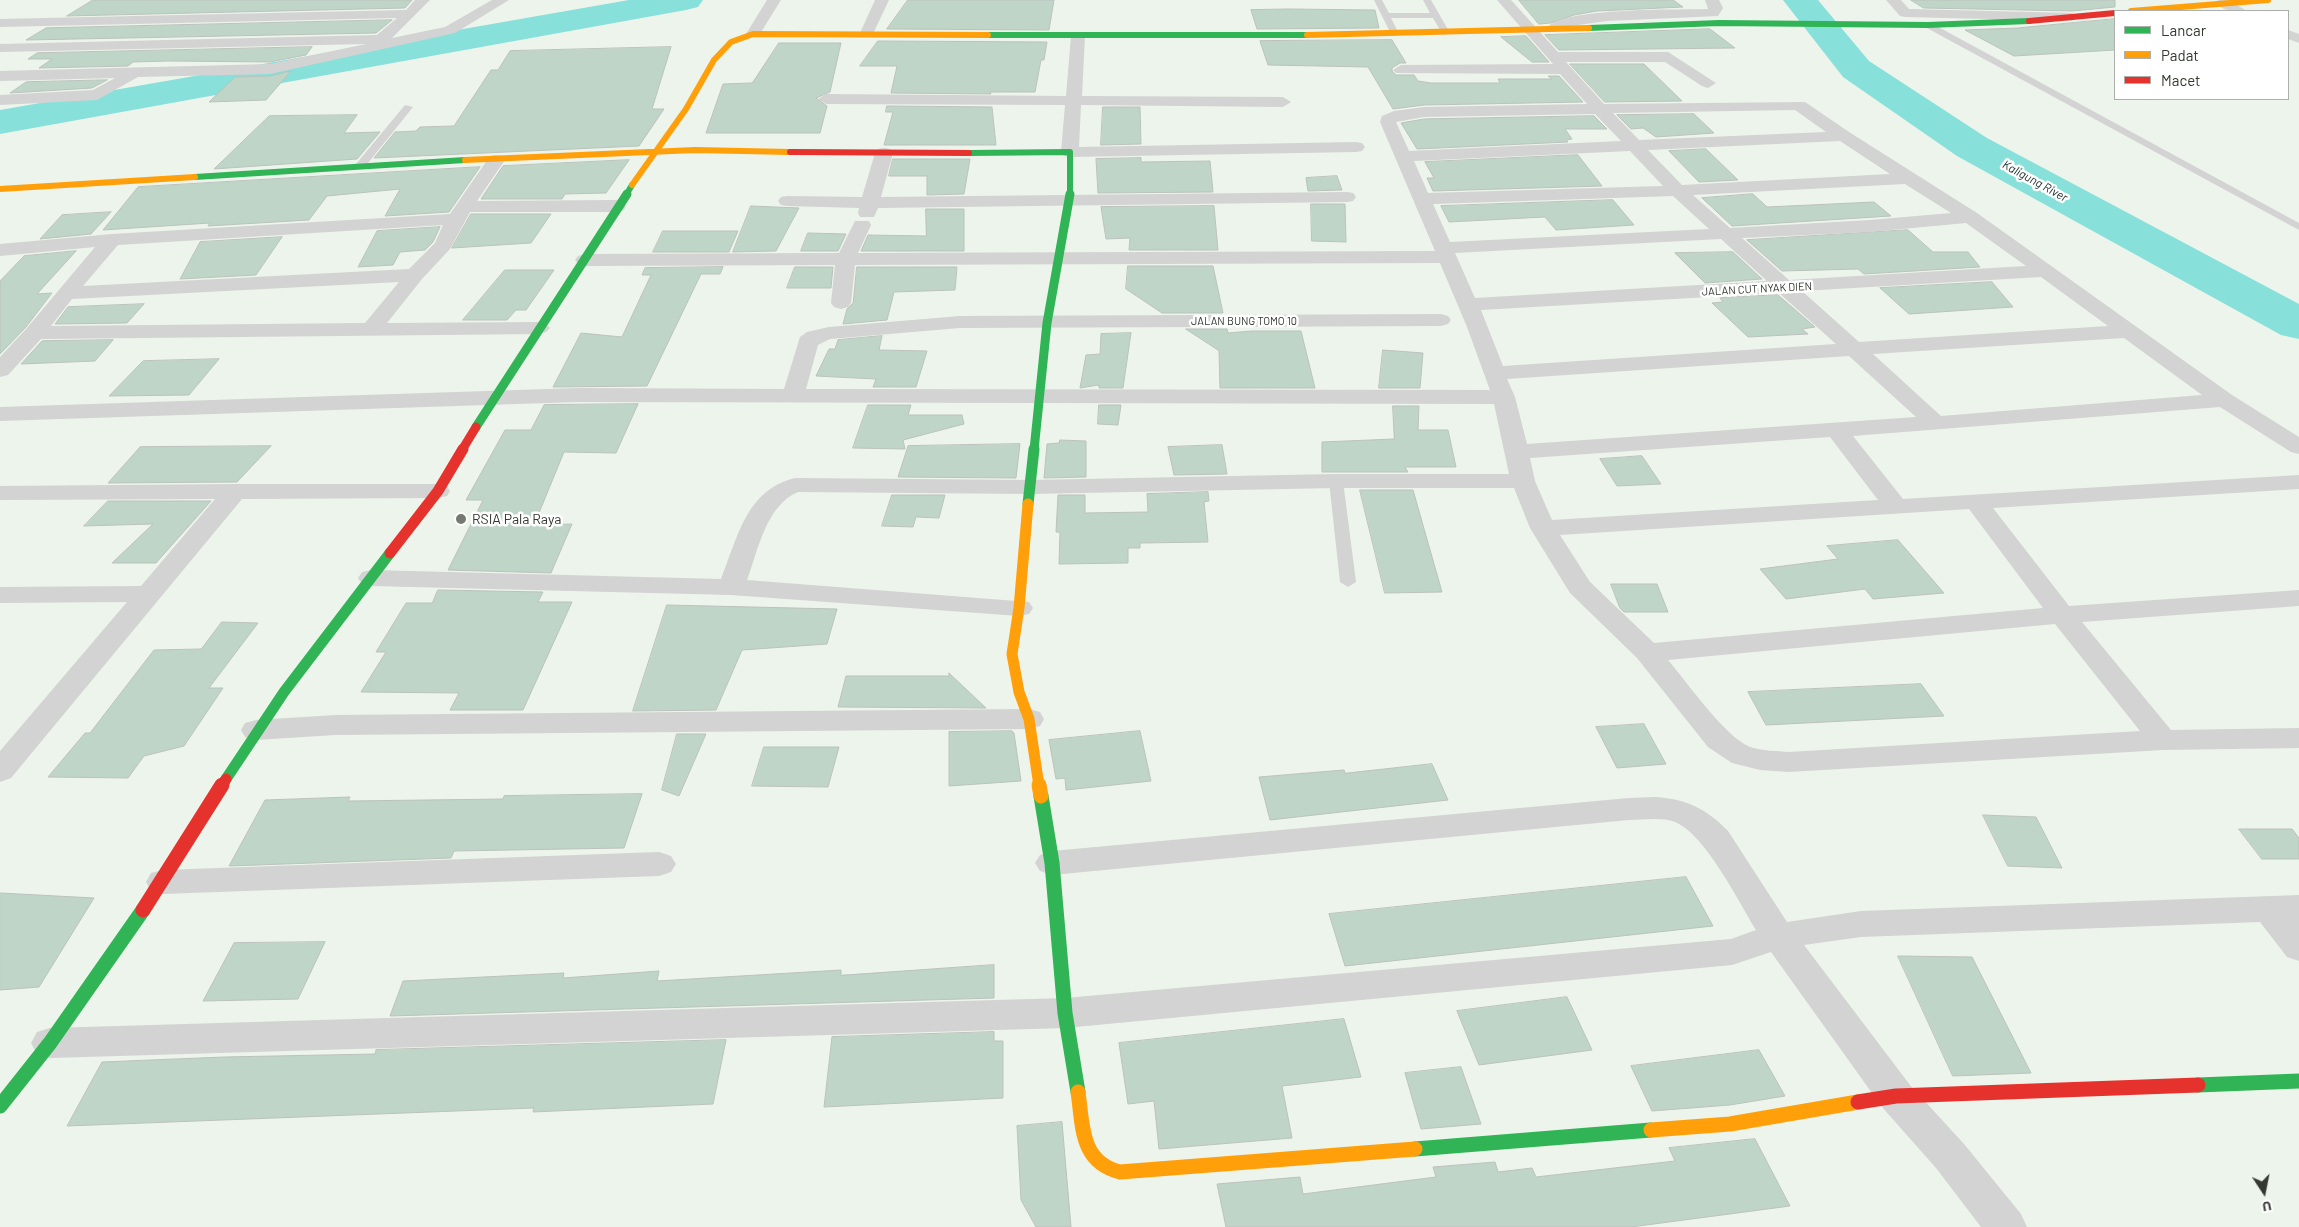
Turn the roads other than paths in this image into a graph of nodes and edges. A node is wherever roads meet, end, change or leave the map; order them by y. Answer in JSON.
{"nodes":[{"id":1,"x":423,"y":0,"type":"edge"},
{"id":2,"x":502,"y":0,"type":"edge"},
{"id":3,"x":774,"y":0,"type":"edge"},
{"id":4,"x":882,"y":0,"type":"edge"},
{"id":5,"x":1378,"y":0,"type":"edge"},
{"id":6,"x":1427,"y":0,"type":"edge"},
{"id":7,"x":1504,"y":0,"type":"edge"},
{"id":8,"x":1712,"y":0,"type":"edge"},
{"id":9,"x":1893,"y":0,"type":"edge"},
{"id":10,"x":2268,"y":0,"type":"edge"},
{"id":11,"x":2223,"y":3,"type":"junction"},
{"id":12,"x":158,"y":5,"type":"dead end"},
{"id":13,"x":2142,"y":10,"type":"edge"},
{"id":14,"x":2238,"y":10,"type":"edge"},
{"id":15,"x":2114,"y":13,"type":"edge"},
{"id":16,"x":409,"y":14,"type":"junction"},
{"id":17,"x":1436,"y":15,"type":"junction"},
{"id":18,"x":1386,"y":16,"type":"junction"},
{"id":19,"x":2072,"y":16,"type":"junction"},
{"id":20,"x":134,"y":20,"type":"junction"},
{"id":21,"x":0,"y":23,"type":"edge"},
{"id":22,"x":1928,"y":25,"type":"junction"},
{"id":23,"x":1554,"y":28,"type":"junction"},
{"id":24,"x":1530,"y":29,"type":"junction"},
{"id":25,"x":867,"y":33,"type":"junction"},
{"id":26,"x":1446,"y":33,"type":"junction"},
{"id":27,"x":753,"y":34,"type":"junction"},
{"id":28,"x":1395,"y":34,"type":"junction"},
{"id":29,"x":1078,"y":36,"type":"junction"},
{"id":30,"x":380,"y":39,"type":"junction"},
{"id":31,"x":97,"y":45,"type":"junction"},
{"id":32,"x":364,"y":47,"type":"junction"},
{"id":33,"x":0,"y":48,"type":"edge"},
{"id":34,"x":1561,"y":63,"type":"junction"},
{"id":35,"x":1401,"y":70,"type":"dead end"},
{"id":36,"x":134,"y":73,"type":"junction"},
{"id":37,"x":0,"y":76,"type":"edge"},
{"id":38,"x":1708,"y":83,"type":"dead end"},
{"id":39,"x":826,"y":99,"type":"dead end"},
{"id":40,"x":1075,"y":99,"type":"junction"},
{"id":41,"x":0,"y":100,"type":"edge"},
{"id":42,"x":1283,"y":102,"type":"dead end"},
{"id":43,"x":408,"y":107,"type":"dead end"},
{"id":44,"x":1600,"y":108,"type":"junction"},
{"id":45,"x":1843,"y":136,"type":"junction"},
{"id":46,"x":1356,"y":147,"type":"dead end"},
{"id":47,"x":1636,"y":147,"type":"junction"},
{"id":48,"x":654,"y":152,"type":"junction"},
{"id":49,"x":1070,"y":152,"type":"junction"},
{"id":50,"x":884,"y":153,"type":"junction"},
{"id":51,"x":1404,"y":156,"type":"junction"},
{"id":52,"x":496,"y":160,"type":"junction"},
{"id":53,"x":360,"y":166,"type":"junction"},
{"id":54,"x":1910,"y":178,"type":"junction"},
{"id":55,"x":0,"y":189,"type":"edge"},
{"id":56,"x":1677,"y":190,"type":"junction"},
{"id":57,"x":1347,"y":197,"type":"dead end"},
{"id":58,"x":1070,"y":200,"type":"junction"},
{"id":59,"x":1421,"y":200,"type":"junction"},
{"id":60,"x":787,"y":201,"type":"dead end"},
{"id":61,"x":617,"y":206,"type":"junction"},
{"id":62,"x":460,"y":213,"type":"junction"},
{"id":63,"x":866,"y":214,"type":"junction"},
{"id":64,"x":1970,"y":217,"type":"junction"},
{"id":65,"x":2299,"y":227,"type":"edge"},
{"id":66,"x":1725,"y":233,"type":"junction"},
{"id":67,"x":112,"y":240,"type":"junction"},
{"id":68,"x":0,"y":250,"type":"edge"},
{"id":69,"x":1445,"y":252,"type":"junction"},
{"id":70,"x":1059,"y":258,"type":"junction"},
{"id":71,"x":846,"y":259,"type":"junction"},
{"id":72,"x":585,"y":260,"type":"junction"},
{"id":73,"x":2047,"y":271,"type":"junction"},
{"id":74,"x":415,"y":275,"type":"junction"},
{"id":75,"x":1784,"y":288,"type":"junction"},
{"id":76,"x":66,"y":293,"type":"junction"},
{"id":77,"x":840,"y":303,"type":"dead end"},
{"id":78,"x":1468,"y":305,"type":"junction"},
{"id":79,"x":1441,"y":320,"type":"dead end"},
{"id":80,"x":1047,"y":323,"type":"junction"},
{"id":81,"x":539,"y":328,"type":"junction"},
{"id":82,"x":371,"y":330,"type":"junction"},
{"id":83,"x":2131,"y":331,"type":"junction"},
{"id":84,"x":35,"y":333,"type":"junction"},
{"id":85,"x":1854,"y":349,"type":"junction"},
{"id":86,"x":0,"y":370,"type":"edge"},
{"id":87,"x":1493,"y":373,"type":"junction"},
{"id":88,"x":793,"y":395,"type":"junction"},
{"id":89,"x":1504,"y":397,"type":"junction"},
{"id":90,"x":494,"y":398,"type":"junction"},
{"id":91,"x":1039,"y":398,"type":"junction"},
{"id":92,"x":2224,"y":400,"type":"junction"},
{"id":93,"x":0,"y":414,"type":"edge"},
{"id":94,"x":1936,"y":423,"type":"junction"},
{"id":95,"x":1836,"y":430,"type":"junction"},
{"id":96,"x":2299,"y":448,"type":"edge"},
{"id":97,"x":1516,"y":452,"type":"junction"},
{"id":98,"x":1336,"y":481,"type":"junction"},
{"id":99,"x":1523,"y":481,"type":"junction"},
{"id":100,"x":2299,"y":482,"type":"edge"},
{"id":101,"x":1030,"y":487,"type":"junction"},
{"id":102,"x":236,"y":491,"type":"junction"},
{"id":103,"x":438,"y":491,"type":"junction"},
{"id":104,"x":0,"y":493,"type":"edge"},
{"id":105,"x":1976,"y":502,"type":"junction"},
{"id":106,"x":1895,"y":505,"type":"junction"},
{"id":107,"x":1543,"y":528,"type":"junction"},
{"id":108,"x":371,"y":578,"type":"junction"},
{"id":109,"x":1348,"y":582,"type":"dead end"},
{"id":110,"x":731,"y":587,"type":"junction"},
{"id":111,"x":149,"y":594,"type":"junction"},
{"id":112,"x":0,"y":596,"type":"edge"},
{"id":113,"x":2299,"y":598,"type":"edge"},
{"id":114,"x":1019,"y":608,"type":"junction"},
{"id":115,"x":2062,"y":616,"type":"junction"},
{"id":116,"x":1647,"y":652,"type":"junction"},
{"id":117,"x":1029,"y":720,"type":"junction"},
{"id":118,"x":256,"y":730,"type":"junction"},
{"id":119,"x":2299,"y":738,"type":"edge"},
{"id":120,"x":2163,"y":740,"type":"junction"},
{"id":121,"x":4,"y":762,"type":"edge"},
{"id":122,"x":1052,"y":863,"type":"junction"},
{"id":123,"x":659,"y":864,"type":"dead end"},
{"id":124,"x":163,"y":882,"type":"junction"},
{"id":125,"x":2284,"y":908,"type":"edge"},
{"id":126,"x":1778,"y":936,"type":"junction"},
{"id":127,"x":2299,"y":948,"type":"edge"},
{"id":128,"x":1065,"y":1013,"type":"junction"},
{"id":129,"x":50,"y":1042,"type":"junction"},
{"id":130,"x":2299,"y":1081,"type":"edge"},
{"id":131,"x":1896,"y":1096,"type":"junction"},
{"id":132,"x":0,"y":1106,"type":"edge"},
{"id":133,"x":2006,"y":1227,"type":"edge"}],
"edges":[{"from":1,"to":16,"type":"street"},
{"from":2,"to":32,"type":"street"},
{"from":3,"to":27,"type":"street"},
{"from":4,"to":25,"type":"street"},
{"from":5,"to":18,"type":"lane"},
{"from":6,"to":17,"type":"lane"},
{"from":7,"to":24,"type":"street"},
{"from":8,"to":23,"type":"street"},
{"from":9,"to":19,"type":"street"},
{"from":10,"to":11,"type":"main road"},
{"from":11,"to":13,"type":"main road"},
{"from":11,"to":14,"type":"street"},
{"from":12,"to":20,"type":"street"},
{"from":15,"to":19,"type":"main road"},
{"from":16,"to":20,"type":"street"},
{"from":16,"to":30,"type":"street"},
{"from":17,"to":18,"type":"lane"},
{"from":17,"to":26,"type":"lane"},
{"from":18,"to":28,"type":"lane"},
{"from":19,"to":22,"type":"main road"},
{"from":20,"to":21,"type":"street"},
{"from":20,"to":31,"type":"street"},
{"from":22,"to":23,"type":"main road"},
{"from":22,"to":65,"type":"lane"},
{"from":23,"to":24,"type":"main road"},
{"from":24,"to":26,"type":"main road"},
{"from":24,"to":34,"type":"street"},
{"from":25,"to":27,"type":"main road"},
{"from":25,"to":29,"type":"main road"},
{"from":26,"to":28,"type":"main road"},
{"from":27,"to":48,"type":"main road"},
{"from":28,"to":29,"type":"main road"},
{"from":29,"to":40,"type":"street"},
{"from":30,"to":31,"type":"street"},
{"from":30,"to":32,"type":"street"},
{"from":31,"to":33,"type":"street"},
{"from":32,"to":36,"type":"street"},
{"from":34,"to":35,"type":"street"},
{"from":34,"to":38,"type":"street"},
{"from":34,"to":44,"type":"street"},
{"from":36,"to":37,"type":"street"},
{"from":36,"to":41,"type":"street"},
{"from":39,"to":40,"type":"street"},
{"from":40,"to":42,"type":"street"},
{"from":40,"to":49,"type":"street"},
{"from":43,"to":53,"type":"lane"},
{"from":44,"to":45,"type":"street"},
{"from":44,"to":47,"type":"street"},
{"from":44,"to":51,"type":"street"},
{"from":45,"to":47,"type":"street"},
{"from":45,"to":54,"type":"street"},
{"from":46,"to":49,"type":"street"},
{"from":47,"to":51,"type":"street"},
{"from":47,"to":56,"type":"street"},
{"from":48,"to":50,"type":"main road"},
{"from":48,"to":52,"type":"main road"},
{"from":48,"to":61,"type":"main road"},
{"from":49,"to":50,"type":"main road"},
{"from":49,"to":58,"type":"main road"},
{"from":50,"to":63,"type":"street"},
{"from":51,"to":59,"type":"street"},
{"from":52,"to":53,"type":"main road"},
{"from":52,"to":62,"type":"street"},
{"from":53,"to":55,"type":"main road"},
{"from":54,"to":56,"type":"street"},
{"from":54,"to":64,"type":"street"},
{"from":56,"to":59,"type":"street"},
{"from":56,"to":66,"type":"street"},
{"from":57,"to":58,"type":"street"},
{"from":58,"to":63,"type":"street"},
{"from":58,"to":70,"type":"main road"},
{"from":59,"to":69,"type":"street"},
{"from":60,"to":63,"type":"street"},
{"from":61,"to":62,"type":"street"},
{"from":61,"to":72,"type":"main road"},
{"from":62,"to":67,"type":"street"},
{"from":62,"to":74,"type":"street"},
{"from":63,"to":71,"type":"street"},
{"from":64,"to":66,"type":"street"},
{"from":64,"to":73,"type":"street"},
{"from":66,"to":69,"type":"street"},
{"from":66,"to":75,"type":"street"},
{"from":67,"to":68,"type":"street"},
{"from":67,"to":76,"type":"street"},
{"from":69,"to":70,"type":"street"},
{"from":69,"to":78,"type":"street"},
{"from":70,"to":71,"type":"street"},
{"from":70,"to":80,"type":"main road"},
{"from":71,"to":72,"type":"street"},
{"from":71,"to":77,"type":"street"},
{"from":72,"to":81,"type":"main road"},
{"from":73,"to":75,"type":"street","name":"JALAN CUT NYAK DIEN"},
{"from":73,"to":83,"type":"street"},
{"from":74,"to":76,"type":"street"},
{"from":74,"to":82,"type":"street"},
{"from":75,"to":78,"type":"street","name":"JALAN CUT NYAK DIEN"},
{"from":75,"to":85,"type":"street"},
{"from":76,"to":84,"type":"street"},
{"from":78,"to":87,"type":"street"},
{"from":79,"to":80,"type":"street","name":"JALAN BUNG TOMO 10"},
{"from":80,"to":88,"type":"street","name":"JALAN BUNG TOMO 10"},
{"from":80,"to":91,"type":"main road"},
{"from":81,"to":82,"type":"street"},
{"from":81,"to":90,"type":"main road"},
{"from":82,"to":84,"type":"street"},
{"from":83,"to":85,"type":"street"},
{"from":83,"to":92,"type":"street"},
{"from":84,"to":86,"type":"street"},
{"from":85,"to":87,"type":"street"},
{"from":85,"to":94,"type":"street"},
{"from":87,"to":89,"type":"street"},
{"from":88,"to":90,"type":"street"},
{"from":88,"to":91,"type":"street"},
{"from":89,"to":91,"type":"street"},
{"from":89,"to":97,"type":"street"},
{"from":90,"to":93,"type":"street"},
{"from":90,"to":103,"type":"main road"},
{"from":91,"to":101,"type":"main road"},
{"from":92,"to":94,"type":"street"},
{"from":92,"to":96,"type":"street"},
{"from":94,"to":95,"type":"street"},
{"from":95,"to":97,"type":"street"},
{"from":95,"to":106,"type":"street"},
{"from":97,"to":99,"type":"street"},
{"from":98,"to":99,"type":"street"},
{"from":98,"to":101,"type":"street"},
{"from":98,"to":109,"type":"lane"},
{"from":99,"to":107,"type":"street"},
{"from":100,"to":105,"type":"street"},
{"from":101,"to":110,"type":"street"},
{"from":101,"to":114,"type":"main road"},
{"from":102,"to":103,"type":"street"},
{"from":102,"to":104,"type":"street"},
{"from":102,"to":111,"type":"street"},
{"from":103,"to":108,"type":"main road"},
{"from":105,"to":106,"type":"street"},
{"from":105,"to":115,"type":"street"},
{"from":106,"to":107,"type":"street"},
{"from":107,"to":116,"type":"street"},
{"from":108,"to":110,"type":"street"},
{"from":108,"to":118,"type":"main road"},
{"from":110,"to":114,"type":"street"},
{"from":111,"to":112,"type":"street"},
{"from":111,"to":121,"type":"street"},
{"from":113,"to":115,"type":"street"},
{"from":114,"to":117,"type":"main road"},
{"from":115,"to":116,"type":"street"},
{"from":115,"to":120,"type":"street"},
{"from":116,"to":120,"type":"street"},
{"from":117,"to":118,"type":"street"},
{"from":117,"to":122,"type":"main road"},
{"from":118,"to":124,"type":"main road"},
{"from":119,"to":120,"type":"street"},
{"from":122,"to":126,"type":"street"},
{"from":122,"to":128,"type":"main road"},
{"from":123,"to":124,"type":"street"},
{"from":124,"to":129,"type":"main road"},
{"from":125,"to":126,"type":"street"},
{"from":125,"to":127,"type":"street"},
{"from":126,"to":128,"type":"street"},
{"from":126,"to":131,"type":"street"},
{"from":128,"to":129,"type":"street"},
{"from":128,"to":131,"type":"main road"},
{"from":129,"to":132,"type":"main road"},
{"from":130,"to":131,"type":"main road"},
{"from":131,"to":133,"type":"street"}]}
